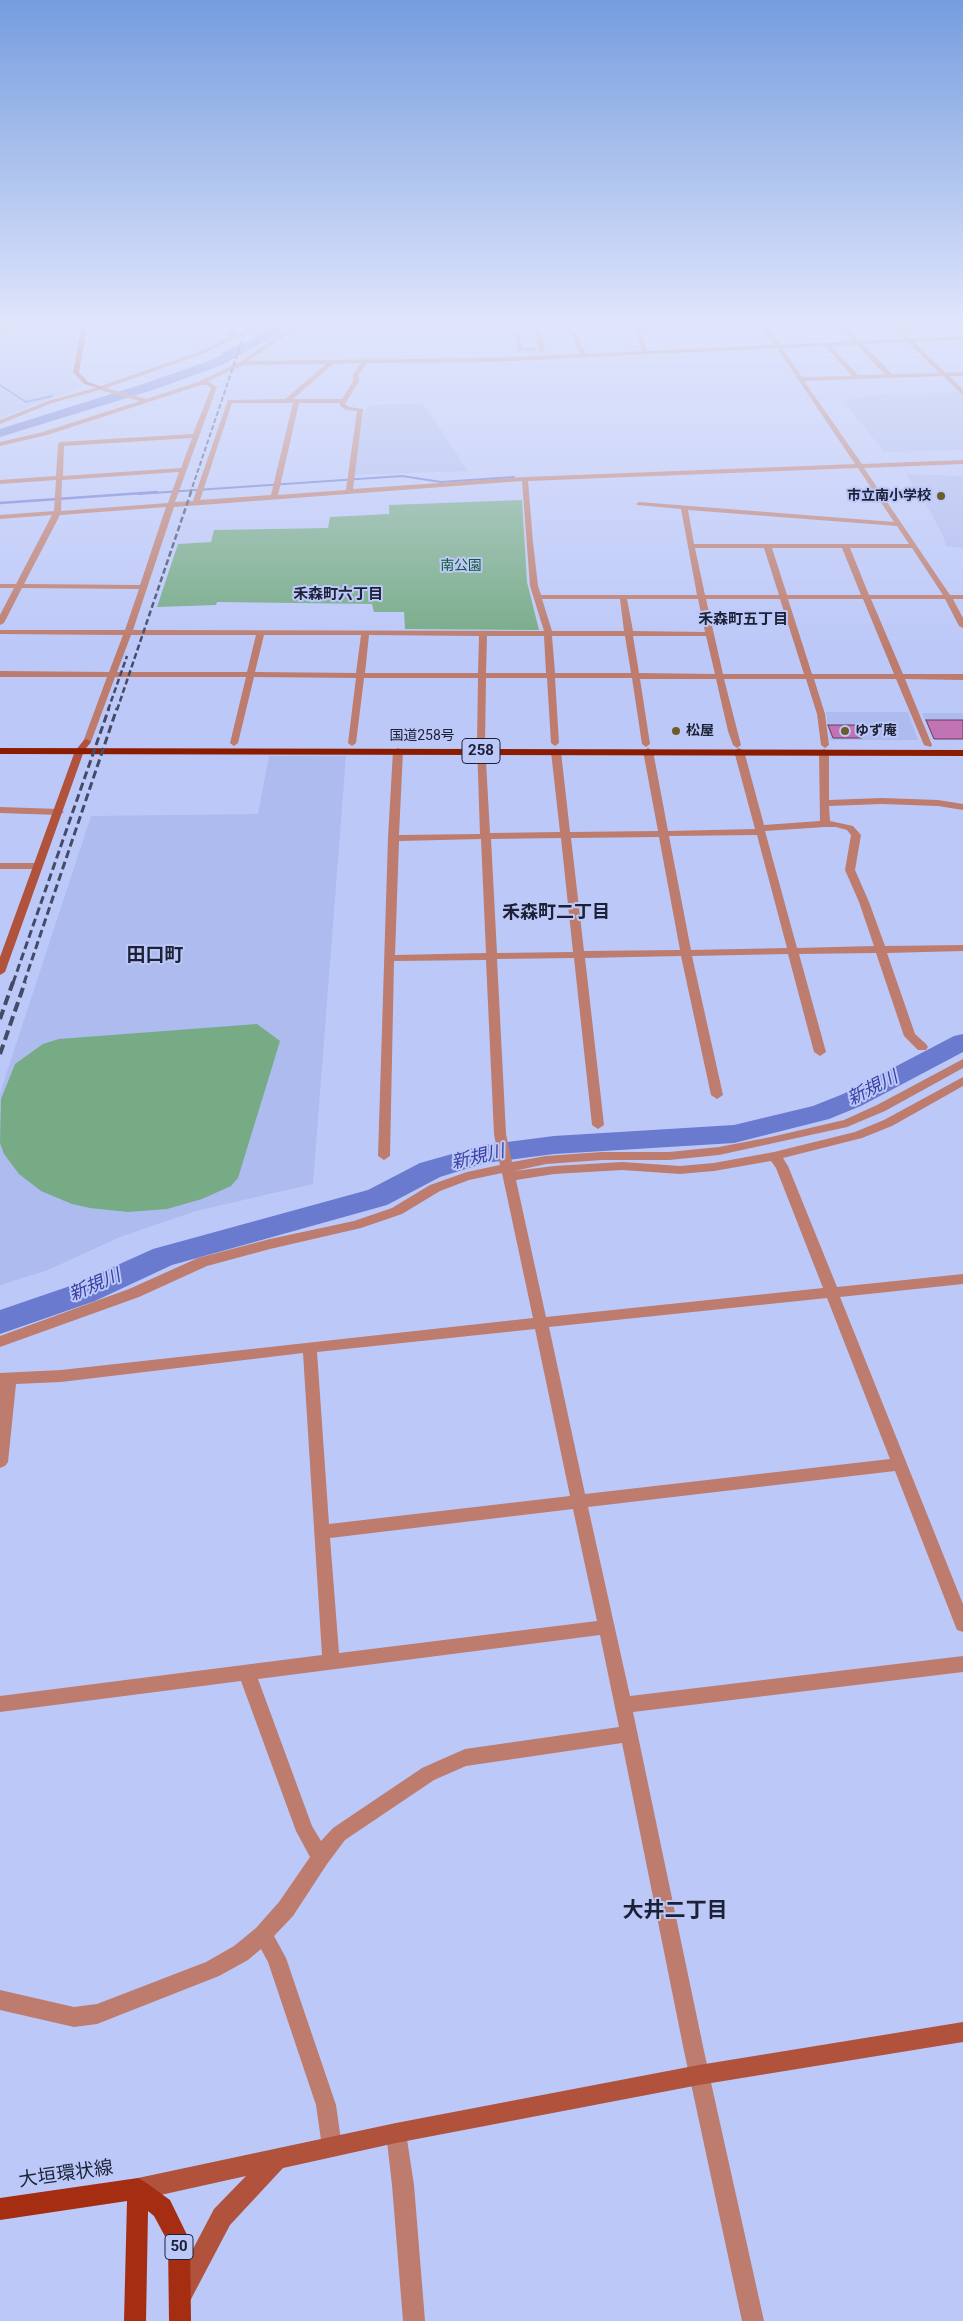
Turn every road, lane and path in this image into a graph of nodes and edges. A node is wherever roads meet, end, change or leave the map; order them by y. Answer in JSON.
{"nodes":[{"id":1,"x":53,"y":431,"type":"edge"},
{"id":2,"x":198,"y":431,"type":"edge"},
{"id":3,"x":220,"y":431,"type":"edge"},
{"id":4,"x":289,"y":431,"type":"edge"},
{"id":5,"x":357,"y":431,"type":"edge"},
{"id":6,"x":836,"y":431,"type":"edge"},
{"id":7,"x":196,"y":436,"type":"junction"},
{"id":8,"x":0,"y":444,"type":"edge"},
{"id":9,"x":963,"y":462,"type":"edge"},
{"id":10,"x":859,"y":466,"type":"junction"},
{"id":11,"x":183,"y":470,"type":"junction"},
{"id":12,"x":59,"y":478,"type":"junction"},
{"id":13,"x":525,"y":479,"type":"junction"},
{"id":14,"x":0,"y":482,"type":"edge"},
{"id":15,"x":349,"y":492,"type":"junction"},
{"id":16,"x":274,"y":497,"type":"junction"},
{"id":17,"x":196,"y":502,"type":"junction"},
{"id":18,"x":171,"y":504,"type":"junction"},
{"id":19,"x":640,"y":504,"type":"dead end"},
{"id":20,"x":685,"y":506,"type":"junction"},
{"id":21,"x":57,"y":512,"type":"junction"},
{"id":22,"x":0,"y":517,"type":"edge"},
{"id":23,"x":897,"y":524,"type":"junction"},
{"id":24,"x":767,"y":545,"type":"junction"},
{"id":25,"x":691,"y":546,"type":"junction"},
{"id":26,"x":845,"y":546,"type":"junction"},
{"id":27,"x":913,"y":546,"type":"junction"},
{"id":28,"x":0,"y":586,"type":"edge"},
{"id":29,"x":20,"y":586,"type":"junction"},
{"id":30,"x":143,"y":586,"type":"junction"},
{"id":31,"x":623,"y":596,"type":"junction"},
{"id":32,"x":701,"y":596,"type":"junction"},
{"id":33,"x":784,"y":596,"type":"junction"},
{"id":34,"x":537,"y":597,"type":"junction"},
{"id":35,"x":867,"y":597,"type":"junction"},
{"id":36,"x":949,"y":597,"type":"junction"},
{"id":37,"x":963,"y":597,"type":"edge"},
{"id":38,"x":0,"y":623,"type":"edge"},
{"id":39,"x":963,"y":626,"type":"edge"},
{"id":40,"x":0,"y":632,"type":"edge"},
{"id":41,"x":128,"y":632,"type":"junction"},
{"id":42,"x":261,"y":632,"type":"junction"},
{"id":43,"x":365,"y":633,"type":"junction"},
{"id":44,"x":483,"y":633,"type":"junction"},
{"id":45,"x":548,"y":633,"type":"junction"},
{"id":46,"x":629,"y":634,"type":"junction"},
{"id":47,"x":710,"y":634,"type":"junction"},
{"id":48,"x":0,"y":674,"type":"edge"},
{"id":49,"x":112,"y":675,"type":"junction"},
{"id":50,"x":250,"y":675,"type":"junction"},
{"id":51,"x":360,"y":675,"type":"junction"},
{"id":52,"x":482,"y":675,"type":"junction"},
{"id":53,"x":550,"y":676,"type":"junction"},
{"id":54,"x":635,"y":676,"type":"junction"},
{"id":55,"x":720,"y":676,"type":"junction"},
{"id":56,"x":809,"y":676,"type":"junction"},
{"id":57,"x":900,"y":676,"type":"junction"},
{"id":58,"x":963,"y":677,"type":"edge"},
{"id":59,"x":0,"y":742,"type":"edge"},
{"id":60,"x":234,"y":743,"type":"junction"},
{"id":61,"x":352,"y":743,"type":"junction"},
{"id":62,"x":928,"y":745,"type":"junction"},
{"id":63,"x":963,"y":745,"type":"edge"},
{"id":64,"x":84,"y":747,"type":"junction"},
{"id":65,"x":482,"y":748,"type":"junction"},
{"id":66,"x":556,"y":748,"type":"junction"},
{"id":67,"x":647,"y":748,"type":"junction"},
{"id":68,"x":738,"y":748,"type":"junction"},
{"id":69,"x":825,"y":748,"type":"junction"},
{"id":70,"x":0,"y":751,"type":"edge"},
{"id":71,"x":398,"y":751,"type":"junction"},
{"id":72,"x":963,"y":753,"type":"edge"},
{"id":73,"x":826,"y":803,"type":"junction"},
{"id":74,"x":963,"y":807,"type":"edge"},
{"id":75,"x":0,"y":810,"type":"edge"},
{"id":76,"x":59,"y":812,"type":"junction"},
{"id":77,"x":825,"y":824,"type":"junction"},
{"id":78,"x":761,"y":830,"type":"junction"},
{"id":79,"x":663,"y":834,"type":"junction"},
{"id":80,"x":564,"y":835,"type":"junction"},
{"id":81,"x":487,"y":836,"type":"junction"},
{"id":82,"x":393,"y":838,"type":"junction"},
{"id":83,"x":0,"y":866,"type":"edge"},
{"id":84,"x":38,"y":866,"type":"junction"},
{"id":85,"x":963,"y":948,"type":"edge"},
{"id":86,"x":880,"y":951,"type":"junction"},
{"id":87,"x":793,"y":952,"type":"junction"},
{"id":88,"x":686,"y":954,"type":"junction"},
{"id":89,"x":579,"y":955,"type":"junction"},
{"id":90,"x":492,"y":956,"type":"junction"},
{"id":91,"x":389,"y":958,"type":"junction"},
{"id":92,"x":0,"y":972,"type":"edge"},
{"id":93,"x":922,"y":1047,"type":"dead end"},
{"id":94,"x":820,"y":1052,"type":"dead end"},
{"id":95,"x":963,"y":1063,"type":"edge"},
{"id":96,"x":963,"y":1081,"type":"edge"},
{"id":97,"x":717,"y":1095,"type":"dead end"},
{"id":98,"x":598,"y":1125,"type":"dead end"},
{"id":99,"x":384,"y":1156,"type":"dead end"},
{"id":100,"x":774,"y":1156,"type":"junction"},
{"id":101,"x":506,"y":1169,"type":"junction"},
{"id":102,"x":963,"y":1279,"type":"edge"},
{"id":103,"x":832,"y":1293,"type":"junction"},
{"id":104,"x":540,"y":1323,"type":"junction"},
{"id":105,"x":0,"y":1342,"type":"edge"},
{"id":106,"x":310,"y":1347,"type":"junction"},
{"id":107,"x":4,"y":1379,"type":"edge"},
{"id":108,"x":0,"y":1462,"type":"edge"},
{"id":109,"x":899,"y":1464,"type":"junction"},
{"id":110,"x":578,"y":1503,"type":"junction"},
{"id":111,"x":322,"y":1532,"type":"junction"},
{"id":112,"x":963,"y":1625,"type":"edge"},
{"id":113,"x":606,"y":1627,"type":"junction"},
{"id":114,"x":331,"y":1662,"type":"junction"},
{"id":115,"x":963,"y":1664,"type":"edge"},
{"id":116,"x":248,"y":1672,"type":"junction"},
{"id":117,"x":0,"y":1704,"type":"edge"},
{"id":118,"x":623,"y":1705,"type":"junction"},
{"id":119,"x":628,"y":1734,"type":"junction"},
{"id":120,"x":320,"y":1857,"type":"junction"},
{"id":121,"x":263,"y":1935,"type":"junction"},
{"id":122,"x":0,"y":2000,"type":"edge"},
{"id":123,"x":963,"y":2032,"type":"edge"},
{"id":124,"x":699,"y":2074,"type":"junction"},
{"id":125,"x":396,"y":2132,"type":"junction"},
{"id":126,"x":332,"y":2147,"type":"junction"},
{"id":127,"x":278,"y":2158,"type":"junction"},
{"id":128,"x":138,"y":2188,"type":"junction"},
{"id":129,"x":0,"y":2209,"type":"edge"},
{"id":130,"x":180,"y":2297,"type":"junction"},
{"id":131,"x":135,"y":2321,"type":"edge"},
{"id":132,"x":180,"y":2321,"type":"edge"},
{"id":133,"x":414,"y":2321,"type":"edge"},
{"id":134,"x":753,"y":2321,"type":"edge"}],
"edges":[{"from":1,"to":8,"type":"street"},
{"from":2,"to":7,"type":"street"},
{"from":3,"to":17,"type":"street"},
{"from":4,"to":16,"type":"street"},
{"from":5,"to":15,"type":"street"},
{"from":6,"to":10,"type":"street"},
{"from":7,"to":11,"type":"street"},
{"from":7,"to":12,"type":"street"},
{"from":9,"to":10,"type":"street"},
{"from":10,"to":13,"type":"street"},
{"from":10,"to":23,"type":"street"},
{"from":11,"to":12,"type":"street"},
{"from":11,"to":18,"type":"street"},
{"from":12,"to":14,"type":"street"},
{"from":12,"to":21,"type":"street"},
{"from":13,"to":15,"type":"street"},
{"from":13,"to":34,"type":"street"},
{"from":15,"to":16,"type":"street"},
{"from":16,"to":17,"type":"street"},
{"from":17,"to":18,"type":"street"},
{"from":18,"to":21,"type":"street"},
{"from":18,"to":30,"type":"street"},
{"from":19,"to":20,"type":"street"},
{"from":20,"to":23,"type":"street"},
{"from":20,"to":25,"type":"street"},
{"from":21,"to":22,"type":"street"},
{"from":21,"to":29,"type":"street"},
{"from":23,"to":27,"type":"street"},
{"from":24,"to":25,"type":"street"},
{"from":24,"to":26,"type":"street"},
{"from":24,"to":33,"type":"street"},
{"from":25,"to":32,"type":"street"},
{"from":26,"to":27,"type":"street"},
{"from":26,"to":35,"type":"street"},
{"from":27,"to":36,"type":"street"},
{"from":28,"to":29,"type":"street"},
{"from":29,"to":30,"type":"street"},
{"from":29,"to":38,"type":"street"},
{"from":30,"to":41,"type":"street"},
{"from":31,"to":32,"type":"street"},
{"from":31,"to":34,"type":"street"},
{"from":31,"to":46,"type":"street"},
{"from":32,"to":33,"type":"street"},
{"from":32,"to":47,"type":"street"},
{"from":33,"to":35,"type":"street"},
{"from":33,"to":56,"type":"street"},
{"from":34,"to":45,"type":"street"},
{"from":35,"to":36,"type":"street"},
{"from":35,"to":57,"type":"street"},
{"from":36,"to":37,"type":"street"},
{"from":36,"to":39,"type":"street"},
{"from":40,"to":41,"type":"street"},
{"from":41,"to":42,"type":"street"},
{"from":41,"to":49,"type":"street"},
{"from":42,"to":43,"type":"street"},
{"from":42,"to":50,"type":"street"},
{"from":43,"to":44,"type":"street"},
{"from":43,"to":51,"type":"street"},
{"from":44,"to":45,"type":"street"},
{"from":44,"to":52,"type":"street"},
{"from":45,"to":46,"type":"street"},
{"from":45,"to":53,"type":"street"},
{"from":46,"to":47,"type":"street"},
{"from":46,"to":54,"type":"street"},
{"from":47,"to":55,"type":"street"},
{"from":48,"to":49,"type":"street"},
{"from":49,"to":50,"type":"street"},
{"from":49,"to":64,"type":"street"},
{"from":50,"to":51,"type":"street"},
{"from":50,"to":60,"type":"street"},
{"from":51,"to":52,"type":"street"},
{"from":51,"to":61,"type":"street"},
{"from":52,"to":53,"type":"street"},
{"from":52,"to":65,"type":"street"},
{"from":53,"to":54,"type":"street"},
{"from":53,"to":66,"type":"street"},
{"from":54,"to":55,"type":"street"},
{"from":54,"to":67,"type":"street"},
{"from":55,"to":56,"type":"street"},
{"from":55,"to":68,"type":"street"},
{"from":56,"to":57,"type":"street"},
{"from":56,"to":69,"type":"street"},
{"from":57,"to":58,"type":"street"},
{"from":57,"to":62,"type":"street"},
{"from":59,"to":64,"type":"highway","name":"国道258号","number":"258"},
{"from":60,"to":61,"type":"highway","name":"国道258号","number":"258"},
{"from":60,"to":64,"type":"highway","name":"国道258号","number":"258"},
{"from":61,"to":65,"type":"highway","name":"国道258号","number":"258"},
{"from":62,"to":63,"type":"highway","name":"国道258号","number":"258"},
{"from":62,"to":69,"type":"highway","name":"国道258号","number":"258"},
{"from":64,"to":70,"type":"highway","name":"国道258号","number":"258"},
{"from":64,"to":71,"type":"highway","name":"国道258号","number":"258"},
{"from":64,"to":76,"type":"street"},
{"from":65,"to":66,"type":"highway","name":"国道258号","number":"258"},
{"from":65,"to":71,"type":"highway","name":"国道258号","number":"258"},
{"from":65,"to":81,"type":"street"},
{"from":66,"to":67,"type":"highway","name":"国道258号","number":"258"},
{"from":66,"to":80,"type":"street"},
{"from":67,"to":68,"type":"highway","name":"国道258号","number":"258"},
{"from":67,"to":79,"type":"street"},
{"from":68,"to":69,"type":"highway","name":"国道258号","number":"258"},
{"from":68,"to":78,"type":"street"},
{"from":69,"to":72,"type":"highway","name":"国道258号","number":"258"},
{"from":69,"to":73,"type":"street"},
{"from":71,"to":82,"type":"street"},
{"from":73,"to":74,"type":"street"},
{"from":73,"to":77,"type":"street"},
{"from":75,"to":76,"type":"street"},
{"from":76,"to":84,"type":"street"},
{"from":77,"to":78,"type":"street"},
{"from":77,"to":86,"type":"street"},
{"from":78,"to":79,"type":"street"},
{"from":78,"to":87,"type":"street"},
{"from":79,"to":80,"type":"street"},
{"from":79,"to":88,"type":"street"},
{"from":80,"to":81,"type":"street"},
{"from":80,"to":89,"type":"street"},
{"from":81,"to":82,"type":"street"},
{"from":81,"to":90,"type":"street"},
{"from":82,"to":91,"type":"street"},
{"from":83,"to":84,"type":"street"},
{"from":84,"to":92,"type":"street"},
{"from":85,"to":86,"type":"street"},
{"from":86,"to":87,"type":"street"},
{"from":86,"to":93,"type":"street"},
{"from":87,"to":88,"type":"street"},
{"from":87,"to":94,"type":"street"},
{"from":88,"to":89,"type":"street"},
{"from":88,"to":97,"type":"street"},
{"from":89,"to":90,"type":"street"},
{"from":89,"to":98,"type":"street"},
{"from":90,"to":91,"type":"street"},
{"from":90,"to":101,"type":"street"},
{"from":91,"to":99,"type":"street"},
{"from":95,"to":101,"type":"street"},
{"from":96,"to":100,"type":"street"},
{"from":100,"to":101,"type":"street"},
{"from":100,"to":103,"type":"street"},
{"from":101,"to":104,"type":"street"},
{"from":101,"to":105,"type":"street"},
{"from":102,"to":103,"type":"street"},
{"from":103,"to":104,"type":"street"},
{"from":103,"to":109,"type":"street"},
{"from":104,"to":106,"type":"street"},
{"from":104,"to":110,"type":"street"},
{"from":106,"to":107,"type":"street"},
{"from":106,"to":111,"type":"street"},
{"from":107,"to":108,"type":"street"},
{"from":109,"to":110,"type":"street"},
{"from":109,"to":112,"type":"street"},
{"from":110,"to":111,"type":"street"},
{"from":110,"to":113,"type":"street"},
{"from":111,"to":114,"type":"street"},
{"from":113,"to":114,"type":"street"},
{"from":113,"to":118,"type":"street"},
{"from":114,"to":116,"type":"street"},
{"from":115,"to":118,"type":"street"},
{"from":116,"to":117,"type":"street"},
{"from":116,"to":120,"type":"street"},
{"from":118,"to":119,"type":"street"},
{"from":119,"to":120,"type":"street"},
{"from":119,"to":124,"type":"street"},
{"from":120,"to":121,"type":"street"},
{"from":121,"to":122,"type":"street"},
{"from":121,"to":126,"type":"street"},
{"from":123,"to":124,"type":"street"},
{"from":124,"to":125,"type":"street"},
{"from":124,"to":134,"type":"street"},
{"from":125,"to":126,"type":"street"},
{"from":125,"to":133,"type":"street"},
{"from":126,"to":127,"type":"street"},
{"from":127,"to":128,"type":"street"},
{"from":127,"to":130,"type":"street"},
{"from":128,"to":129,"type":"main road","name":"大垣環状線"},
{"from":128,"to":130,"type":"main road","number":"50"},
{"from":128,"to":131,"type":"main road"},
{"from":130,"to":132,"type":"main road","number":"50"}]}
